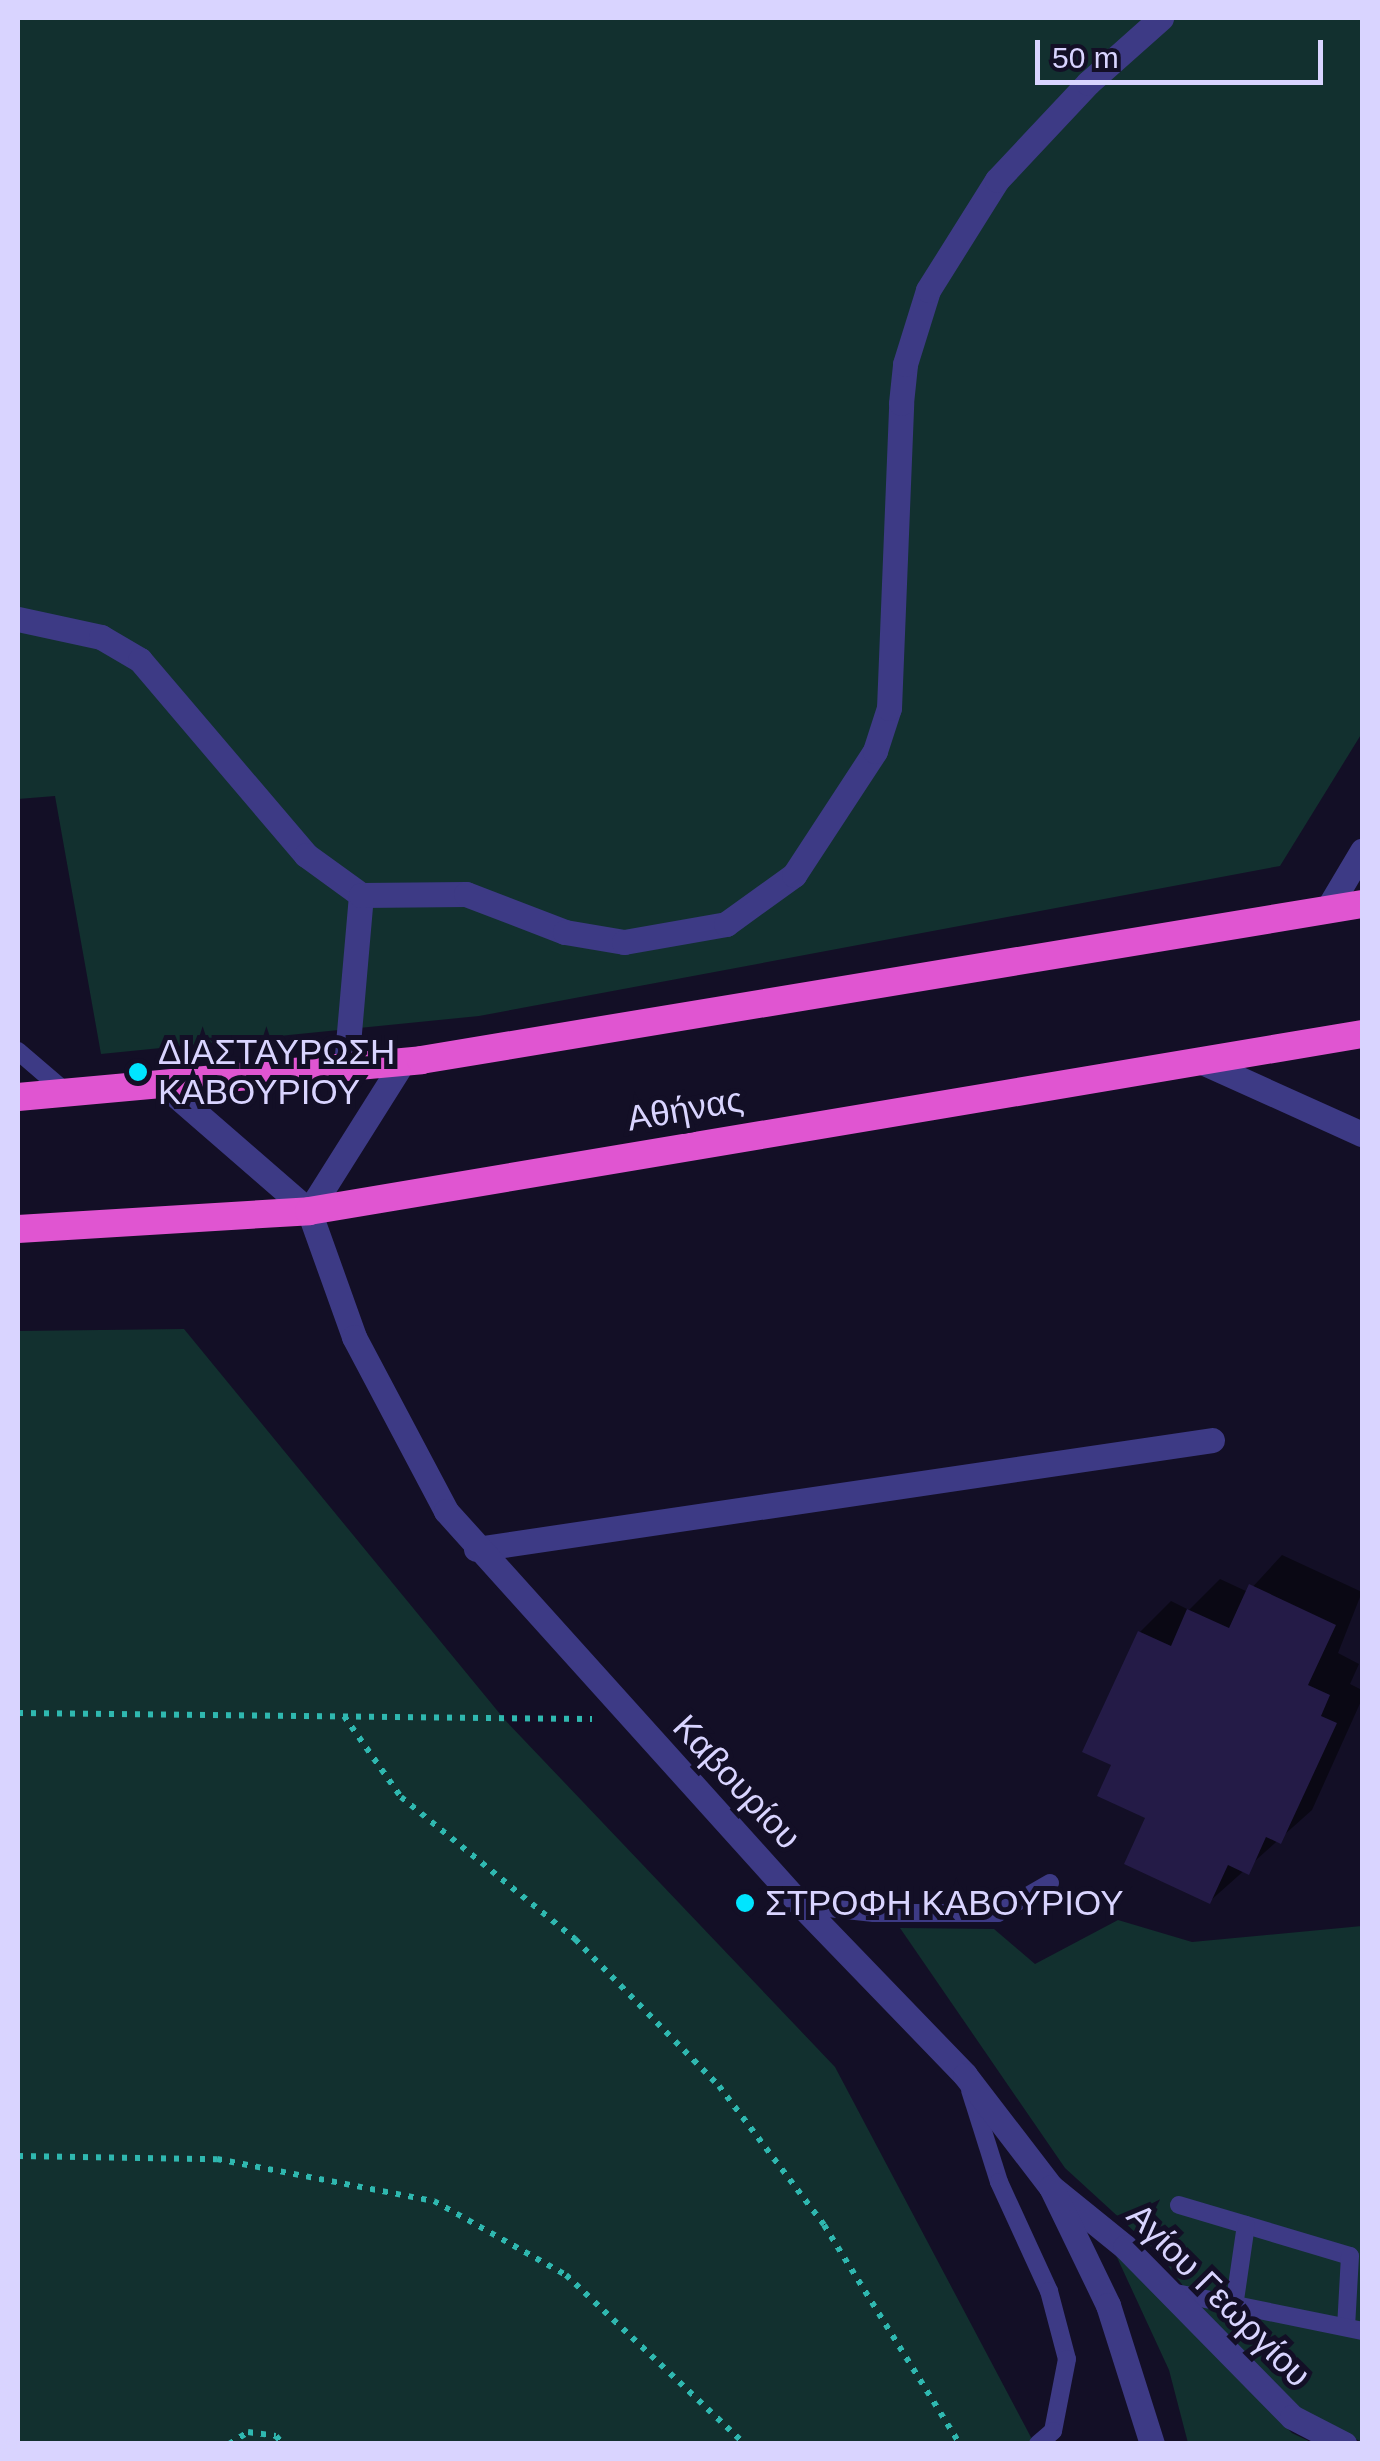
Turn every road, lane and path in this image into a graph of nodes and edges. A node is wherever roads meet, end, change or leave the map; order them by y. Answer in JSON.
{"nodes":[{"id":1,"x":1161,"y":18,"type":"edge"},
{"id":2,"x":18,"y":619,"type":"edge"},
{"id":3,"x":1362,"y":851,"type":"edge"},
{"id":4,"x":361,"y":895,"type":"junction"},
{"id":5,"x":1362,"y":904,"type":"edge"},
{"id":6,"x":1327,"y":910,"type":"junction"},
{"id":7,"x":1362,"y":1034,"type":"edge"},
{"id":8,"x":18,"y":1050,"type":"edge"},
{"id":9,"x":1200,"y":1061,"type":"junction"},
{"id":10,"x":402,"y":1062,"type":"junction"},
{"id":11,"x":346,"y":1068,"type":"junction"},
{"id":12,"x":165,"y":1086,"type":"junction"},
{"id":13,"x":67,"y":1093,"type":"junction"},
{"id":14,"x":18,"y":1096,"type":"edge"},
{"id":15,"x":1362,"y":1134,"type":"edge"},
{"id":16,"x":308,"y":1210,"type":"junction"},
{"id":17,"x":18,"y":1229,"type":"edge"},
{"id":18,"x":1212,"y":1440,"type":"dead end"},
{"id":19,"x":476,"y":1549,"type":"junction"},
{"id":20,"x":18,"y":1713,"type":"edge"},
{"id":21,"x":344,"y":1716,"type":"junction"},
{"id":22,"x":633,"y":1720,"type":"junction"},
{"id":23,"x":1050,"y":1883,"type":"dead end"},
{"id":24,"x":801,"y":1906,"type":"junction"},
{"id":25,"x":965,"y":2075,"type":"junction"},
{"id":26,"x":18,"y":2156,"type":"edge"},
{"id":27,"x":1051,"y":2187,"type":"junction"},
{"id":28,"x":1179,"y":2204,"type":"dead end"},
{"id":29,"x":1246,"y":2225,"type":"junction"},
{"id":30,"x":1170,"y":2292,"type":"junction"},
{"id":31,"x":1234,"y":2306,"type":"junction"},
{"id":32,"x":1354,"y":2329,"type":"edge"},
{"id":33,"x":229,"y":2444,"type":"edge"},
{"id":34,"x":283,"y":2444,"type":"edge"},
{"id":35,"x":745,"y":2444,"type":"edge"},
{"id":36,"x":960,"y":2444,"type":"edge"},
{"id":37,"x":1038,"y":2444,"type":"edge"},
{"id":38,"x":1152,"y":2444,"type":"edge"},
{"id":39,"x":1344,"y":2444,"type":"edge"}],
"edges":[{"from":1,"to":4,"type":"street"},
{"from":2,"to":4,"type":"street"},
{"from":3,"to":6,"type":"street"},
{"from":4,"to":11,"type":"street"},
{"from":5,"to":6,"type":"highway"},
{"from":6,"to":10,"type":"highway"},
{"from":7,"to":9,"type":"highway","name":"Αθήνας"},
{"from":8,"to":13,"type":"lane"},
{"from":9,"to":15,"type":"street"},
{"from":9,"to":16,"type":"highway","name":"Αθήνας"},
{"from":10,"to":11,"type":"highway"},
{"from":10,"to":16,"type":"street"},
{"from":11,"to":12,"type":"highway"},
{"from":12,"to":13,"type":"highway"},
{"from":12,"to":16,"type":"street"},
{"from":13,"to":14,"type":"highway"},
{"from":16,"to":17,"type":"highway","name":"Αθήνας"},
{"from":16,"to":19,"type":"street","name":"Καβουρίου"},
{"from":18,"to":19,"type":"street"},
{"from":19,"to":22,"type":"street","name":"Καβουρίου"},
{"from":20,"to":21,"type":"path"},
{"from":21,"to":22,"type":"path"},
{"from":21,"to":36,"type":"path"},
{"from":22,"to":24,"type":"street","name":"Καβουρίου"},
{"from":23,"to":24,"type":"lane"},
{"from":24,"to":25,"type":"street","name":"Καβουρίου"},
{"from":25,"to":27,"type":"street","name":"Καβουρίου"},
{"from":25,"to":37,"type":"lane"},
{"from":26,"to":35,"type":"path"},
{"from":27,"to":30,"type":"street","name":"Αγίου Γεωργίου"},
{"from":27,"to":38,"type":"street","name":"Καβουρίου"},
{"from":28,"to":29,"type":"lane"},
{"from":29,"to":31,"type":"lane"},
{"from":29,"to":32,"type":"lane"},
{"from":30,"to":31,"type":"lane"},
{"from":30,"to":39,"type":"street","name":"Αγίου Γεωργίου"},
{"from":31,"to":32,"type":"lane"},
{"from":33,"to":34,"type":"path"}]}
